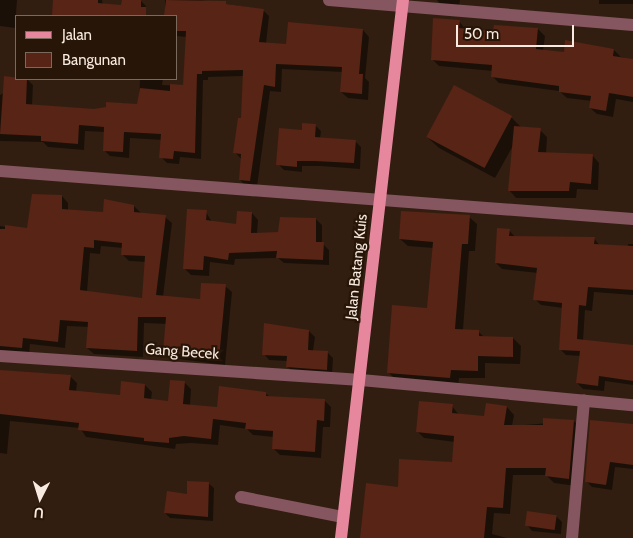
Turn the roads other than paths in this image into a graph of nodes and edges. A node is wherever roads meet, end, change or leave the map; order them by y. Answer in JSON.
{"nodes":[{"id":1,"x":329,"y":0,"type":"edge"},
{"id":2,"x":403,"y":3,"type":"edge"},
{"id":3,"x":633,"y":25,"type":"edge"},
{"id":4,"x":0,"y":171,"type":"edge"},
{"id":5,"x":381,"y":198,"type":"junction"},
{"id":6,"x":633,"y":219,"type":"edge"},
{"id":7,"x":0,"y":356,"type":"edge"},
{"id":8,"x":361,"y":380,"type":"junction"},
{"id":9,"x":584,"y":401,"type":"junction"},
{"id":10,"x":633,"y":405,"type":"edge"},
{"id":11,"x":241,"y":497,"type":"dead end"},
{"id":12,"x":344,"y":517,"type":"junction"},
{"id":13,"x":342,"y":538,"type":"edge"},
{"id":14,"x":572,"y":538,"type":"edge"}],
"edges":[{"from":1,"to":2,"type":"street"},
{"from":2,"to":3,"type":"street"},
{"from":2,"to":5,"type":"main road","name":"Jalan Batang Kuis"},
{"from":4,"to":5,"type":"street"},
{"from":5,"to":6,"type":"street"},
{"from":5,"to":8,"type":"main road","name":"Jalan Batang Kuis"},
{"from":7,"to":8,"type":"street","name":"Gang Becek"},
{"from":8,"to":9,"type":"street","name":"Gang Becek"},
{"from":8,"to":12,"type":"main road","name":"Jalan Batang Kuis"},
{"from":9,"to":10,"type":"street","name":"Gang Becek"},
{"from":9,"to":14,"type":"street"},
{"from":11,"to":12,"type":"street"},
{"from":12,"to":13,"type":"main road","name":"Jalan Batang Kuis"}]}
